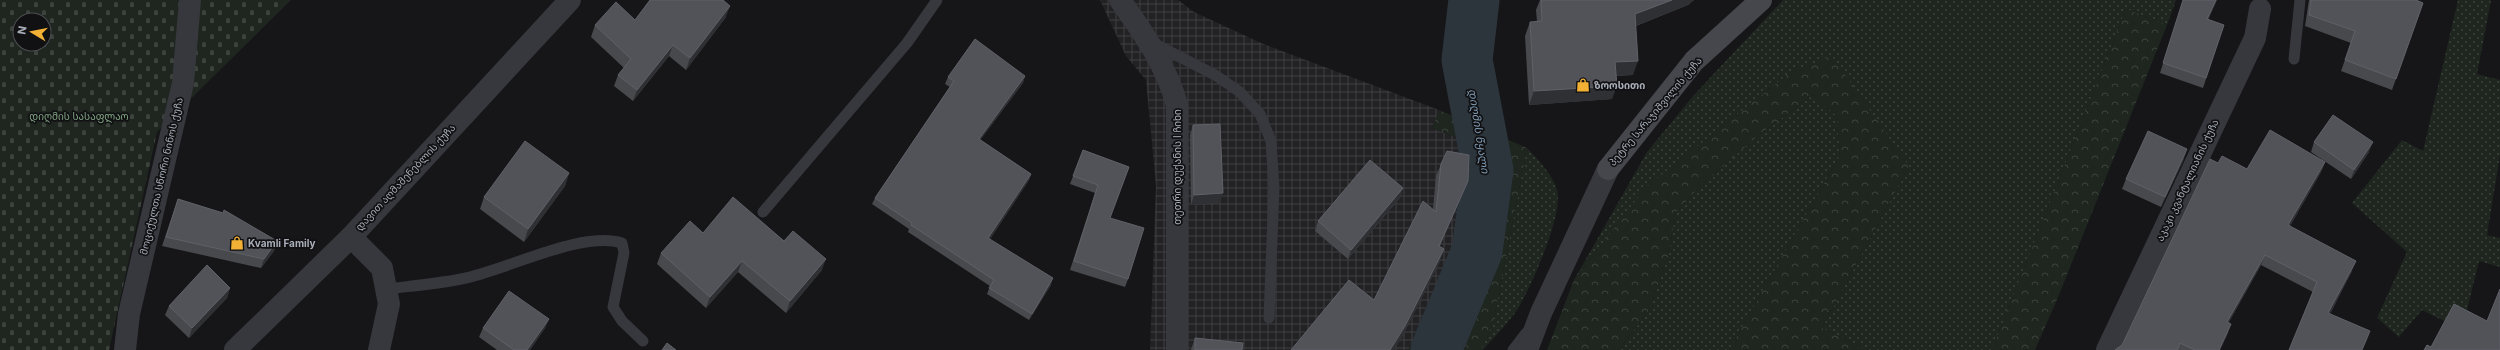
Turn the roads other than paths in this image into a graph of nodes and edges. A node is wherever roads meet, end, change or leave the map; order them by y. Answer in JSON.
{"nodes":[{"id":1,"x":190,"y":0,"type":"edge"},
{"id":2,"x":570,"y":0,"type":"edge"},
{"id":3,"x":937,"y":0,"type":"edge"},
{"id":4,"x":1120,"y":0,"type":"edge"},
{"id":5,"x":1761,"y":0,"type":"edge"},
{"id":6,"x":2300,"y":0,"type":"edge"},
{"id":7,"x":2260,"y":9,"type":"dead end"},
{"id":8,"x":1149,"y":41,"type":"junction"},
{"id":9,"x":2294,"y":59,"type":"dead end"},
{"id":10,"x":1608,"y":169,"type":"joint"},
{"id":11,"x":763,"y":212,"type":"dead end"},
{"id":12,"x":350,"y":237,"type":"junction"},
{"id":13,"x":386,"y":289,"type":"junction"},
{"id":14,"x":1541,"y":313,"type":"junction"},
{"id":15,"x":1268,"y":318,"type":"dead end"},
{"id":16,"x":643,"y":341,"type":"dead end"},
{"id":17,"x":125,"y":350,"type":"edge"},
{"id":18,"x":235,"y":350,"type":"edge"},
{"id":19,"x":379,"y":350,"type":"edge"},
{"id":20,"x":1177,"y":350,"type":"edge"},
{"id":21,"x":1513,"y":350,"type":"edge"},
{"id":22,"x":1527,"y":350,"type":"edge"},
{"id":23,"x":2107,"y":350,"type":"edge"}],
"edges":[{"from":1,"to":17,"type":"street","name":"მოციქულთა სწორი ნინოს ქუჩა"},
{"from":2,"to":12,"type":"street","name":"დავით აღმაშენებლის ქუჩა"},
{"from":3,"to":11,"type":"lane"},
{"from":4,"to":8,"type":"street","name":"თეთრი დუქანის I ჩიხი"},
{"from":5,"to":10,"type":"main road","name":"პეტრე სარაჯიშვილის ქუჩა"},
{"from":6,"to":9,"type":"lane"},
{"from":7,"to":23,"type":"street","name":"აკაკი კვანტალიანის ქუჩა"},
{"from":8,"to":15,"type":"lane"},
{"from":8,"to":20,"type":"street","name":"თეთრი დუქანის I ჩიხი"},
{"from":10,"to":14,"type":"street","name":"პეტრე სარაჯიშვილის ქუჩა"},
{"from":12,"to":13,"type":"street"},
{"from":12,"to":18,"type":"street","name":"დავით აღმაშენებლის ქუჩა"},
{"from":13,"to":16,"type":"lane"},
{"from":13,"to":19,"type":"street"},
{"from":14,"to":21,"type":"lane"},
{"from":14,"to":22,"type":"street","name":"პეტრე სარაჯიშვილის ქუჩა"}]}
